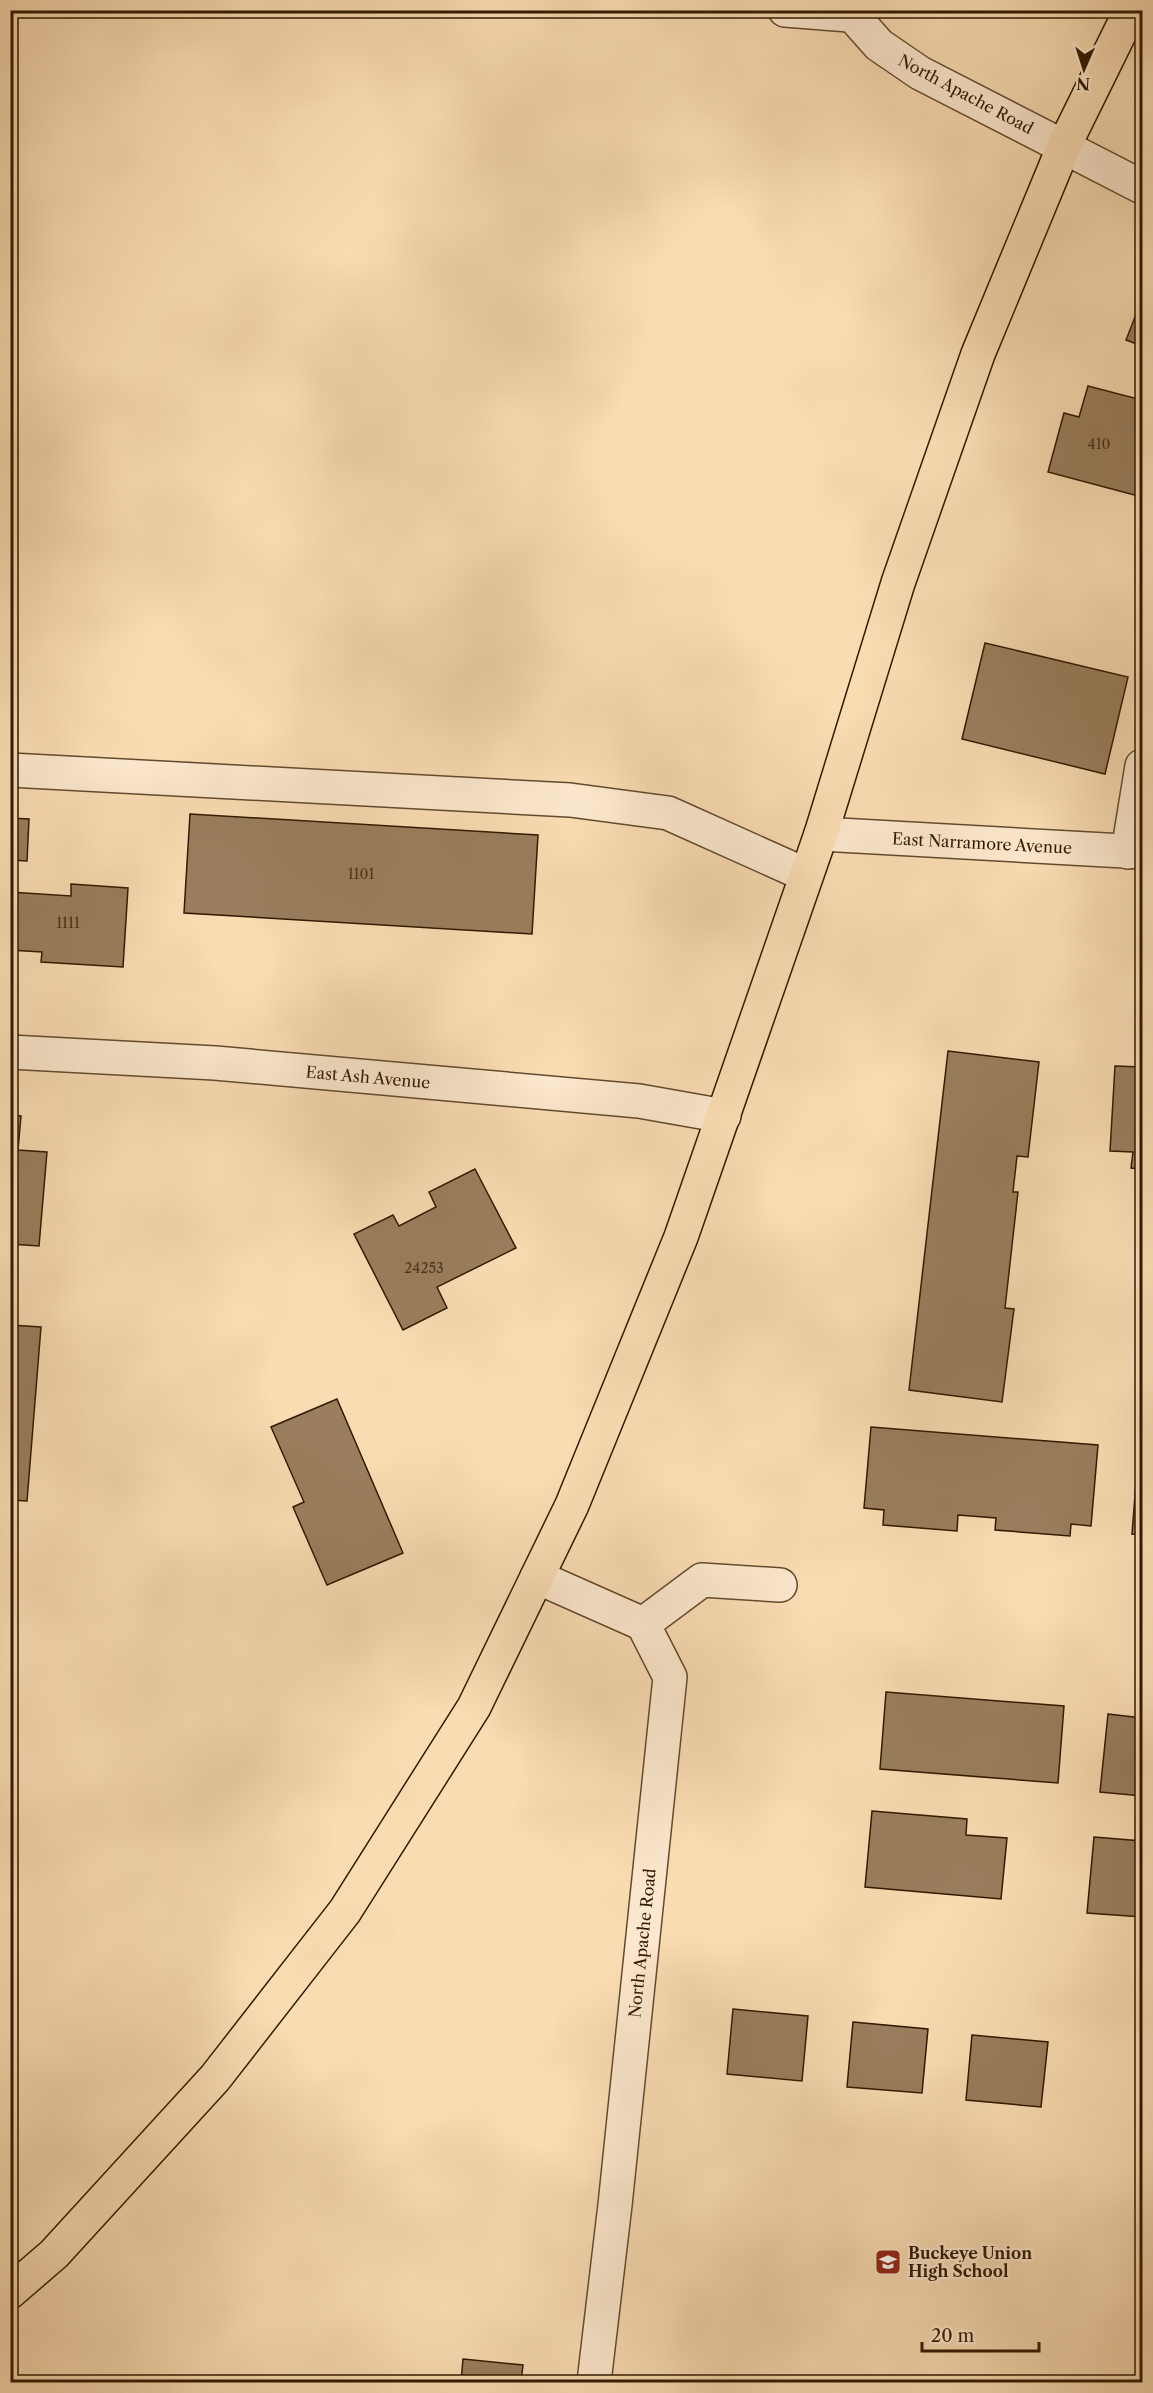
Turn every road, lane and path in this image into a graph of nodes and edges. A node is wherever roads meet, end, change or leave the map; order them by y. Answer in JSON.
{"nodes":[{"id":1,"x":785,"y":10,"type":"edge"},
{"id":2,"x":1131,"y":10,"type":"edge"},
{"id":3,"x":849,"y":13,"type":"edge"},
{"id":4,"x":1064,"y":146,"type":"junction"},
{"id":5,"x":1143,"y":187,"type":"edge"},
{"id":6,"x":1143,"y":766,"type":"edge"},
{"id":7,"x":10,"y":770,"type":"edge"},
{"id":8,"x":820,"y":834,"type":"junction"},
{"id":9,"x":1135,"y":852,"type":"edge"},
{"id":10,"x":806,"y":876,"type":"junction"},
{"id":11,"x":10,"y":1052,"type":"edge"},
{"id":12,"x":724,"y":1116,"type":"junction"},
{"id":13,"x":537,"y":1577,"type":"junction"},
{"id":14,"x":780,"y":1585,"type":"dead end"},
{"id":15,"x":644,"y":1624,"type":"junction"},
{"id":16,"x":10,"y":2292,"type":"edge"},
{"id":17,"x":594,"y":2382,"type":"edge"}],
"edges":[{"from":1,"to":3,"type":"street"},
{"from":2,"to":4,"type":"main road"},
{"from":3,"to":4,"type":"street","name":"North Apache Road"},
{"from":4,"to":5,"type":"street","name":"North Apache Road"},
{"from":4,"to":8,"type":"main road"},
{"from":6,"to":9,"type":"street"},
{"from":7,"to":10,"type":"street"},
{"from":8,"to":9,"type":"street","name":"East Narramore Avenue"},
{"from":8,"to":10,"type":"main road"},
{"from":10,"to":12,"type":"main road"},
{"from":11,"to":12,"type":"street","name":"East Ash Avenue"},
{"from":12,"to":13,"type":"main road"},
{"from":13,"to":15,"type":"street"},
{"from":13,"to":16,"type":"main road"},
{"from":14,"to":15,"type":"street"},
{"from":15,"to":17,"type":"street","name":"North Apache Road"}]}
